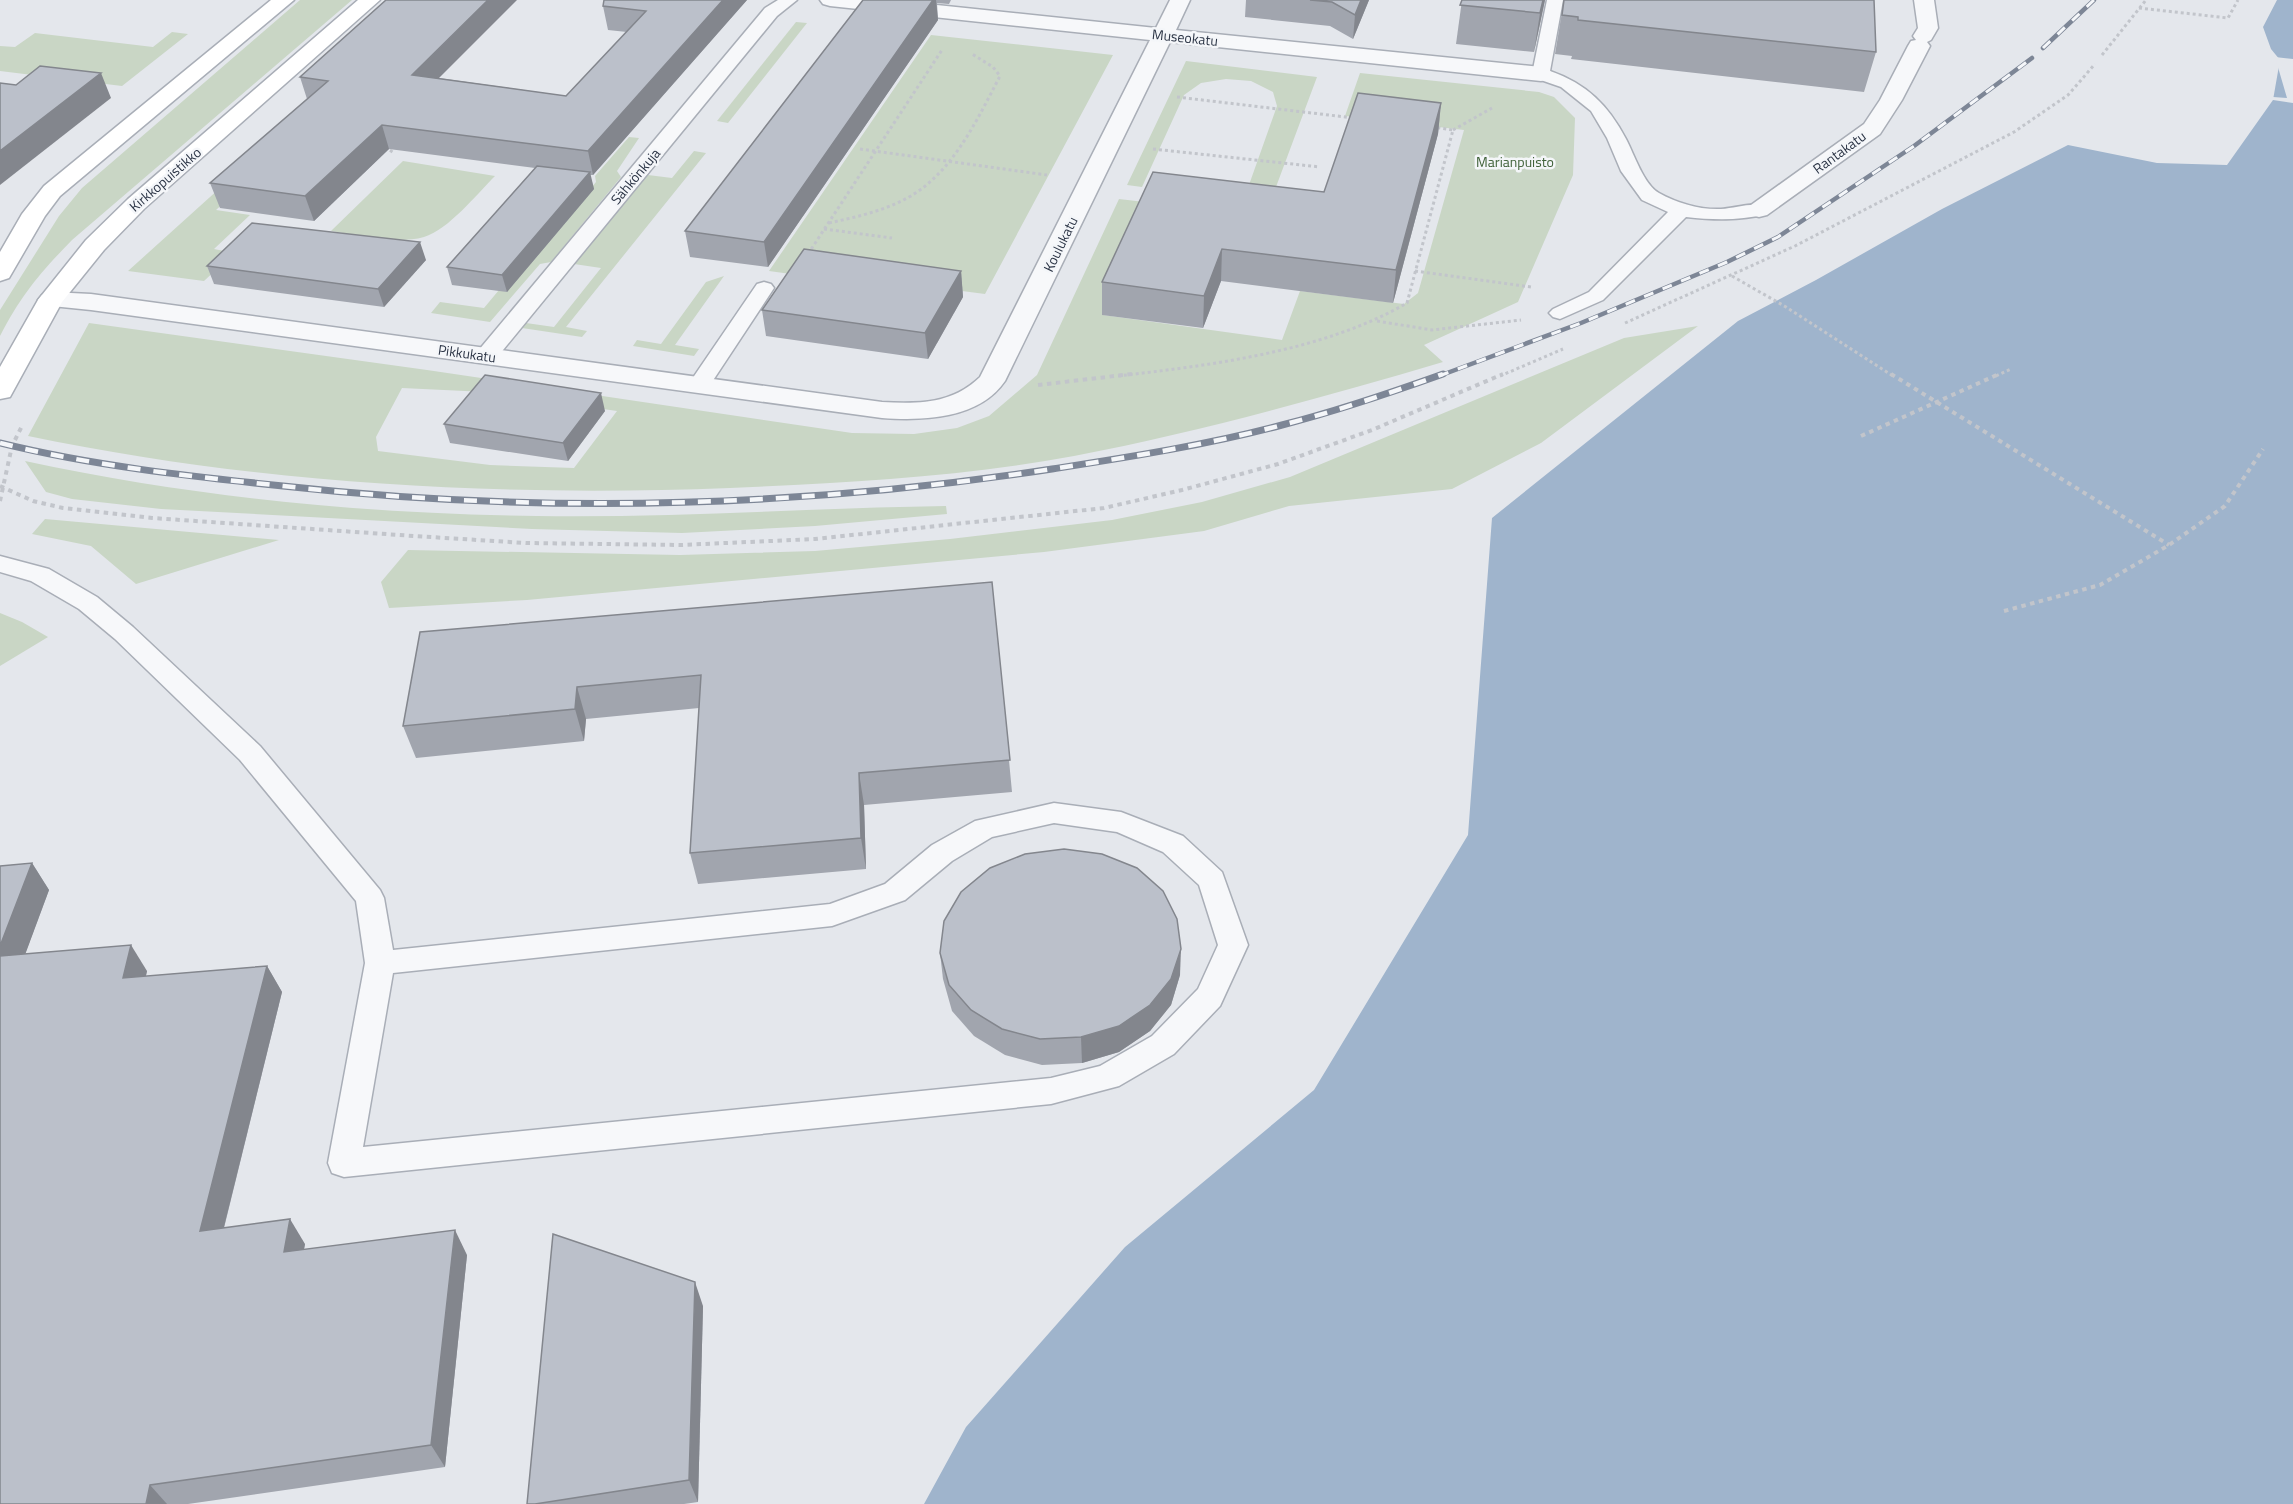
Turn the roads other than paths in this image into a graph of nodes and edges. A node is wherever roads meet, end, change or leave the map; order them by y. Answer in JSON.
{"nodes":[{"id":1,"x":284,"y":0,"type":"edge"},
{"id":2,"x":370,"y":0,"type":"edge"},
{"id":3,"x":789,"y":0,"type":"edge"},
{"id":4,"x":830,"y":0,"type":"edge"},
{"id":5,"x":1180,"y":0,"type":"edge"},
{"id":6,"x":1555,"y":0,"type":"edge"},
{"id":7,"x":1924,"y":0,"type":"edge"},
{"id":8,"x":1164,"y":35,"type":"junction"},
{"id":9,"x":1541,"y":74,"type":"junction"},
{"id":10,"x":1681,"y":210,"type":"junction"},
{"id":11,"x":1759,"y":210,"type":"joint"},
{"id":12,"x":0,"y":273,"type":"edge"},
{"id":13,"x":764,"y":288,"type":"road end"},
{"id":14,"x":51,"y":300,"type":"junction"},
{"id":15,"x":1560,"y":313,"type":"road end"},
{"id":16,"x":486,"y":356,"type":"junction"},
{"id":17,"x":699,"y":385,"type":"junction"},
{"id":18,"x":0,"y":391,"type":"edge"},
{"id":19,"x":882,"y":410,"type":"joint"},
{"id":20,"x":0,"y":564,"type":"edge"},
{"id":21,"x":380,"y":963,"type":"junction"}],
"edges":[{"from":1,"to":12,"type":"main road"},
{"from":2,"to":14,"type":"main road","name":"Kirkkopuistikko"},
{"from":3,"to":16,"type":"lane","name":"Sähkönkuja"},
{"from":4,"to":8,"type":"street","name":"Museokatu"},
{"from":5,"to":8,"type":"street","name":"Koulukatu"},
{"from":6,"to":9,"type":"lane"},
{"from":7,"to":11,"type":"street","name":"Rantakatu"},
{"from":8,"to":9,"type":"street","name":"Museokatu"},
{"from":8,"to":19,"type":"street","name":"Koulukatu"},
{"from":9,"to":10,"type":"lane"},
{"from":10,"to":11,"type":"lane"},
{"from":10,"to":15,"type":"lane"},
{"from":13,"to":17,"type":"lane"},
{"from":14,"to":16,"type":"street","name":"Pikkukatu"},
{"from":14,"to":18,"type":"main road","name":"Kirkkopuistikko"},
{"from":16,"to":17,"type":"street","name":"Pikkukatu"},
{"from":17,"to":19,"type":"street","name":"Pikkukatu"},
{"from":20,"to":21,"type":"lane"},
{"from":21,"to":21,"type":"lane"}]}
